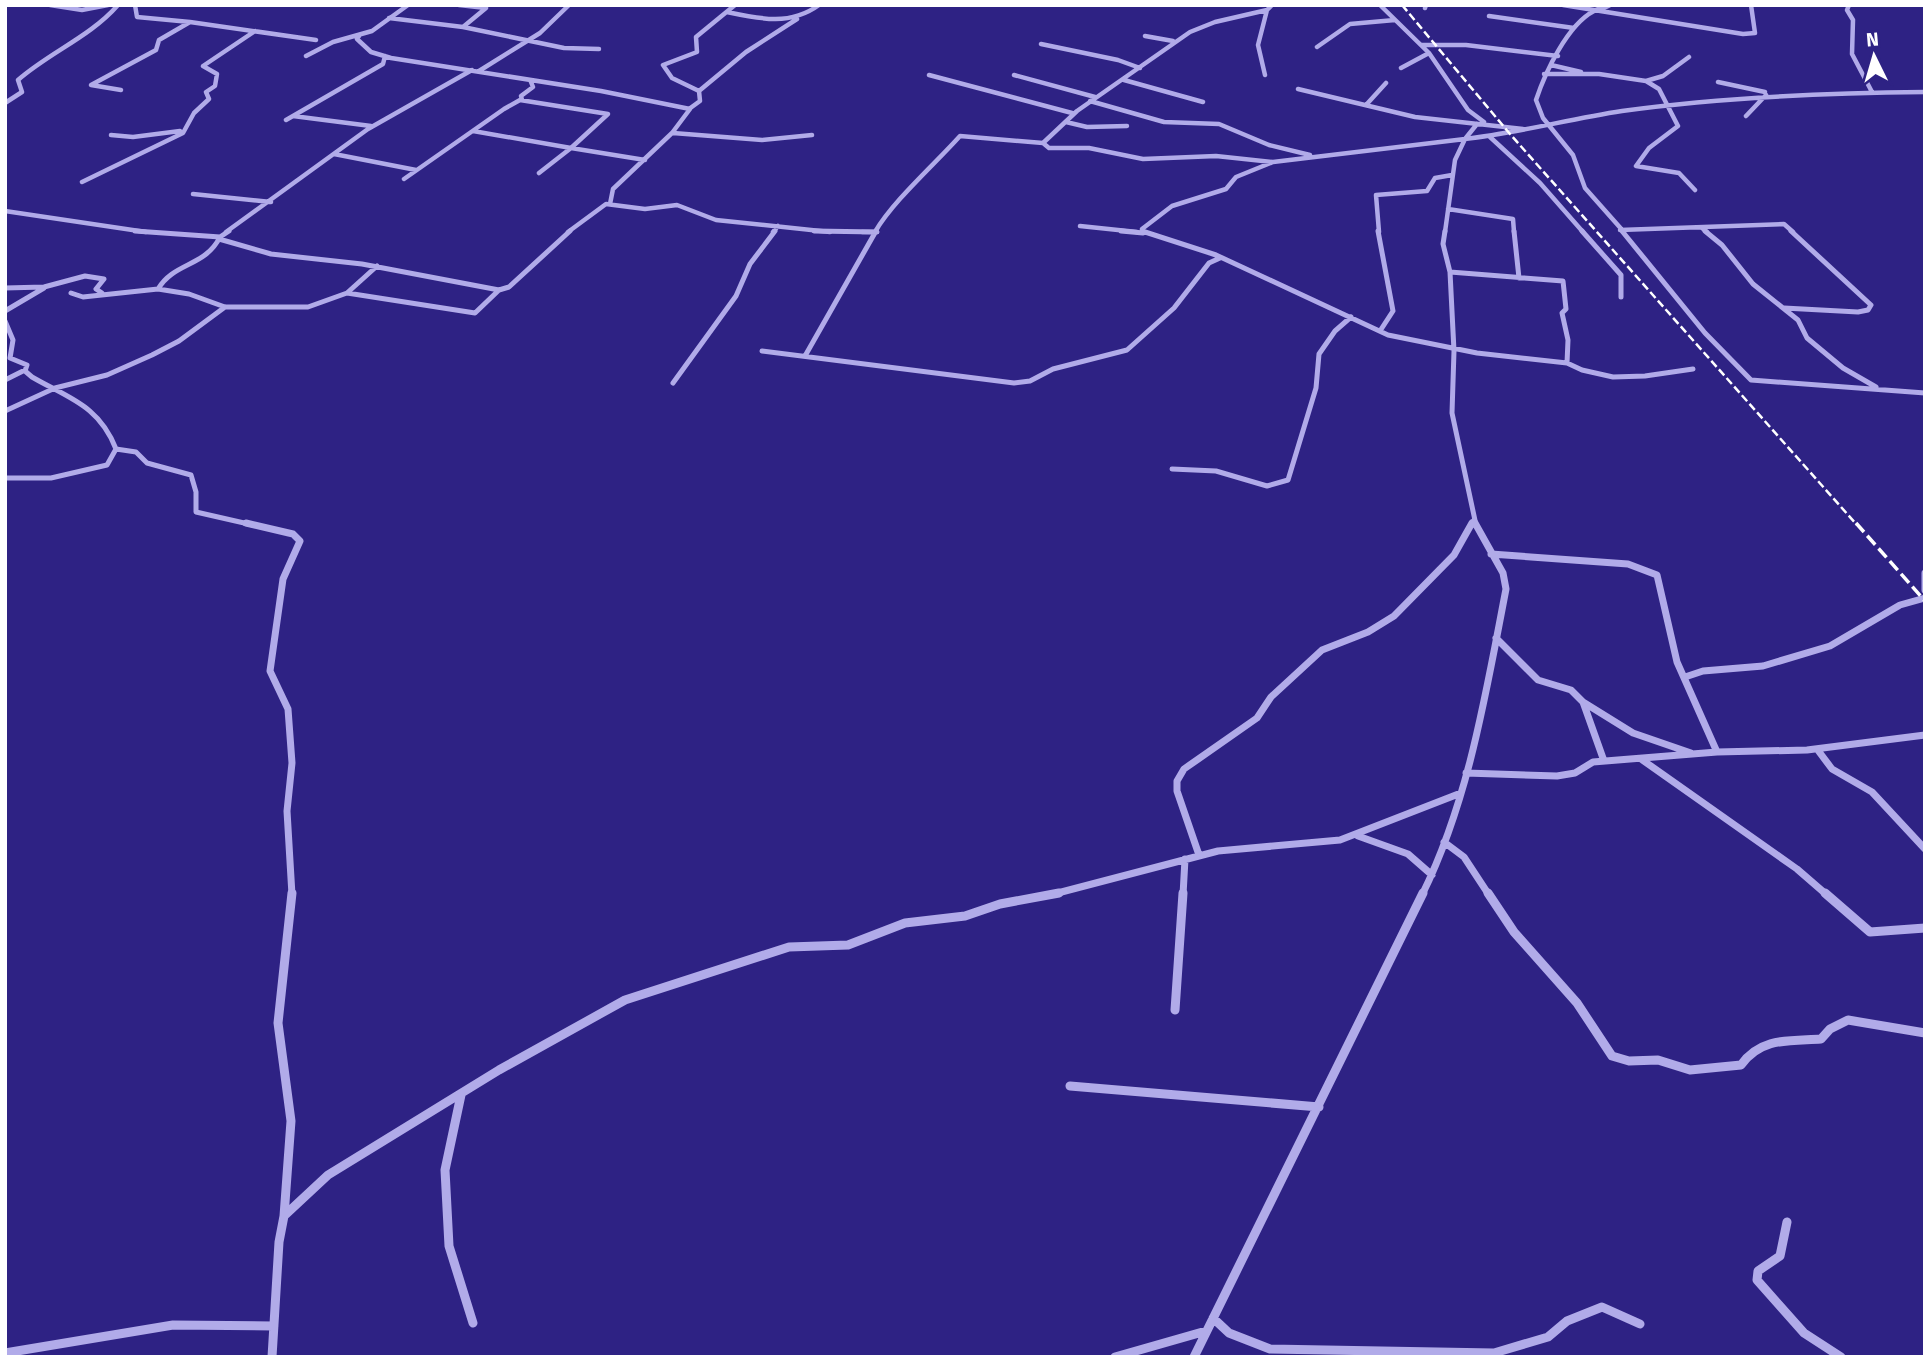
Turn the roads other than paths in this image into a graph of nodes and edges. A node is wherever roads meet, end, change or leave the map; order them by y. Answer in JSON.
{"nodes":[{"id":1,"x":50,"y":5,"type":"edge"},
{"id":2,"x":108,"y":5,"type":"edge"},
{"id":3,"x":118,"y":5,"type":"edge"},
{"id":4,"x":135,"y":5,"type":"edge"},
{"id":5,"x":408,"y":5,"type":"edge"},
{"id":6,"x":459,"y":5,"type":"edge"},
{"id":7,"x":569,"y":5,"type":"edge"},
{"id":8,"x":735,"y":5,"type":"edge"},
{"id":9,"x":819,"y":5,"type":"edge"},
{"id":10,"x":1272,"y":5,"type":"edge"},
{"id":11,"x":1380,"y":5,"type":"edge"},
{"id":12,"x":1563,"y":5,"type":"edge"},
{"id":13,"x":1610,"y":5,"type":"edge"},
{"id":14,"x":1751,"y":5,"type":"edge"},
{"id":15,"x":1849,"y":5,"type":"edge"},
{"id":16,"x":1577,"y":6,"type":"edge"},
{"id":17,"x":1267,"y":10,"type":"junction"},
{"id":18,"x":1593,"y":10,"type":"junction"},
{"id":19,"x":727,"y":12,"type":"junction"},
{"id":20,"x":1489,"y":16,"type":"dead end"},
{"id":21,"x":389,"y":18,"type":"junction"},
{"id":22,"x":797,"y":19,"type":"junction"},
{"id":23,"x":1395,"y":20,"type":"junction"},
{"id":24,"x":190,"y":22,"type":"junction"},
{"id":25,"x":463,"y":27,"type":"junction"},
{"id":26,"x":1574,"y":27,"type":"junction"},
{"id":27,"x":255,"y":31,"type":"junction"},
{"id":28,"x":359,"y":36,"type":"junction"},
{"id":29,"x":1145,"y":36,"type":"dead end"},
{"id":30,"x":528,"y":39,"type":"junction"},
{"id":31,"x":316,"y":40,"type":"dead end"},
{"id":32,"x":1173,"y":41,"type":"junction"},
{"id":33,"x":1041,"y":44,"type":"dead end"},
{"id":34,"x":1422,"y":45,"type":"junction"},
{"id":35,"x":1317,"y":47,"type":"dead end"},
{"id":36,"x":599,"y":49,"type":"dead end"},
{"id":37,"x":1429,"y":53,"type":"junction"},
{"id":38,"x":306,"y":55,"type":"dead end"},
{"id":39,"x":385,"y":56,"type":"junction"},
{"id":40,"x":1558,"y":56,"type":"junction"},
{"id":41,"x":1689,"y":57,"type":"dead end"},
{"id":42,"x":1551,"y":65,"type":"junction"},
{"id":43,"x":1140,"y":68,"type":"junction"},
{"id":44,"x":1401,"y":68,"type":"dead end"},
{"id":45,"x":472,"y":70,"type":"junction"},
{"id":46,"x":479,"y":71,"type":"junction"},
{"id":47,"x":1591,"y":74,"type":"junction"},
{"id":48,"x":929,"y":75,"type":"dead end"},
{"id":49,"x":1014,"y":75,"type":"dead end"},
{"id":50,"x":1265,"y":75,"type":"dead end"},
{"id":51,"x":1544,"y":75,"type":"junction"},
{"id":52,"x":1123,"y":80,"type":"junction"},
{"id":53,"x":1646,"y":81,"type":"junction"},
{"id":54,"x":531,"y":82,"type":"junction"},
{"id":55,"x":1718,"y":82,"type":"dead end"},
{"id":56,"x":1386,"y":83,"type":"dead end"},
{"id":57,"x":1298,"y":89,"type":"dead end"},
{"id":58,"x":121,"y":90,"type":"dead end"},
{"id":59,"x":699,"y":91,"type":"junction"},
{"id":60,"x":1872,"y":92,"type":"junction"},
{"id":61,"x":1924,"y":92,"type":"edge"},
{"id":62,"x":1774,"y":94,"type":"junction"},
{"id":63,"x":1766,"y":95,"type":"junction"},
{"id":64,"x":1093,"y":99,"type":"junction"},
{"id":65,"x":522,"y":100,"type":"junction"},
{"id":66,"x":1203,"y":102,"type":"dead end"},
{"id":67,"x":5,"y":103,"type":"edge"},
{"id":68,"x":1366,"y":104,"type":"junction"},
{"id":69,"x":1668,"y":105,"type":"junction"},
{"id":70,"x":689,"y":109,"type":"junction"},
{"id":71,"x":1072,"y":113,"type":"junction"},
{"id":72,"x":292,"y":116,"type":"junction"},
{"id":73,"x":1746,"y":116,"type":"dead end"},
{"id":74,"x":286,"y":120,"type":"dead end"},
{"id":75,"x":1066,"y":122,"type":"junction"},
{"id":76,"x":1484,"y":122,"type":"junction"},
{"id":77,"x":1477,"y":124,"type":"junction"},
{"id":78,"x":1548,"y":124,"type":"junction"},
{"id":79,"x":187,"y":127,"type":"junction"},
{"id":80,"x":372,"y":127,"type":"junction"},
{"id":81,"x":1127,"y":127,"type":"dead end"},
{"id":82,"x":1524,"y":129,"type":"junction"},
{"id":83,"x":473,"y":131,"type":"junction"},
{"id":84,"x":673,"y":132,"type":"junction"},
{"id":85,"x":111,"y":135,"type":"dead end"},
{"id":86,"x":812,"y":135,"type":"dead end"},
{"id":87,"x":1490,"y":136,"type":"junction"},
{"id":88,"x":1465,"y":139,"type":"junction"},
{"id":89,"x":1043,"y":143,"type":"junction"},
{"id":90,"x":571,"y":148,"type":"junction"},
{"id":91,"x":334,"y":154,"type":"junction"},
{"id":92,"x":1317,"y":157,"type":"junction"},
{"id":93,"x":645,"y":160,"type":"junction"},
{"id":94,"x":1273,"y":162,"type":"junction"},
{"id":95,"x":416,"y":170,"type":"junction"},
{"id":96,"x":539,"y":173,"type":"dead end"},
{"id":97,"x":1452,"y":175,"type":"junction"},
{"id":98,"x":404,"y":179,"type":"dead end"},
{"id":99,"x":82,"y":182,"type":"dead end"},
{"id":100,"x":1695,"y":190,"type":"dead end"},
{"id":101,"x":193,"y":194,"type":"dead end"},
{"id":102,"x":271,"y":202,"type":"junction"},
{"id":103,"x":610,"y":204,"type":"junction"},
{"id":104,"x":1448,"y":209,"type":"junction"},
{"id":105,"x":5,"y":211,"type":"edge"},
{"id":106,"x":778,"y":226,"type":"junction"},
{"id":107,"x":1080,"y":226,"type":"dead end"},
{"id":108,"x":1701,"y":227,"type":"junction"},
{"id":109,"x":1619,"y":230,"type":"junction"},
{"id":110,"x":877,"y":232,"type":"junction"},
{"id":111,"x":1143,"y":233,"type":"junction"},
{"id":112,"x":220,"y":238,"type":"junction"},
{"id":113,"x":1221,"y":258,"type":"junction"},
{"id":114,"x":377,"y":266,"type":"junction"},
{"id":115,"x":1450,"y":272,"type":"junction"},
{"id":116,"x":1519,"y":278,"type":"junction"},
{"id":117,"x":45,"y":287,"type":"junction"},
{"id":118,"x":5,"y":288,"type":"edge"},
{"id":119,"x":158,"y":289,"type":"junction"},
{"id":120,"x":499,"y":289,"type":"junction"},
{"id":121,"x":71,"y":293,"type":"dead end"},
{"id":122,"x":102,"y":293,"type":"junction"},
{"id":123,"x":347,"y":293,"type":"junction"},
{"id":124,"x":1621,"y":297,"type":"dead end"},
{"id":125,"x":225,"y":306,"type":"junction"},
{"id":126,"x":1784,"y":308,"type":"junction"},
{"id":127,"x":5,"y":311,"type":"edge"},
{"id":128,"x":1351,"y":317,"type":"junction"},
{"id":129,"x":5,"y":321,"type":"edge"},
{"id":130,"x":1380,"y":331,"type":"junction"},
{"id":131,"x":762,"y":351,"type":"dead end"},
{"id":132,"x":1454,"y":351,"type":"junction"},
{"id":133,"x":805,"y":356,"type":"junction"},
{"id":134,"x":1567,"y":363,"type":"junction"},
{"id":135,"x":1693,"y":369,"type":"dead end"},
{"id":136,"x":25,"y":370,"type":"junction"},
{"id":137,"x":5,"y":380,"type":"edge"},
{"id":138,"x":673,"y":383,"type":"dead end"},
{"id":139,"x":55,"y":388,"type":"junction"},
{"id":140,"x":1880,"y":389,"type":"junction"},
{"id":141,"x":1925,"y":393,"type":"edge"},
{"id":142,"x":5,"y":411,"type":"edge"},
{"id":143,"x":116,"y":449,"type":"junction"},
{"id":144,"x":1172,"y":469,"type":"dead end"},
{"id":145,"x":5,"y":478,"type":"edge"},
{"id":146,"x":1474,"y":520,"type":"junction"},
{"id":147,"x":1491,"y":554,"type":"junction"},
{"id":148,"x":1925,"y":573,"type":"edge"},
{"id":149,"x":1925,"y":590,"type":"edge"},
{"id":150,"x":1925,"y":598,"type":"edge"},
{"id":151,"x":1496,"y":638,"type":"junction"},
{"id":152,"x":1685,"y":677,"type":"junction"},
{"id":153,"x":1583,"y":702,"type":"junction"},
{"id":154,"x":1925,"y":735,"type":"edge"},
{"id":155,"x":1817,"y":749,"type":"junction"},
{"id":156,"x":1717,"y":752,"type":"junction"},
{"id":157,"x":1695,"y":754,"type":"junction"},
{"id":158,"x":1641,"y":758,"type":"junction"},
{"id":159,"x":1604,"y":761,"type":"junction"},
{"id":160,"x":1466,"y":773,"type":"junction"},
{"id":161,"x":1461,"y":793,"type":"junction"},
{"id":162,"x":1357,"y":836,"type":"junction"},
{"id":163,"x":1444,"y":842,"type":"junction"},
{"id":164,"x":1925,"y":849,"type":"edge"},
{"id":165,"x":1199,"y":855,"type":"junction"},
{"id":166,"x":1185,"y":859,"type":"junction"},
{"id":167,"x":1432,"y":875,"type":"junction"},
{"id":168,"x":1925,"y":928,"type":"edge"},
{"id":169,"x":1175,"y":1010,"type":"dead end"},
{"id":170,"x":1925,"y":1032,"type":"edge"},
{"id":171,"x":1070,"y":1086,"type":"dead end"},
{"id":172,"x":461,"y":1095,"type":"junction"},
{"id":173,"x":1320,"y":1107,"type":"junction"},
{"id":174,"x":284,"y":1216,"type":"junction"},
{"id":175,"x":1787,"y":1222,"type":"dead end"},
{"id":176,"x":1213,"y":1318,"type":"junction"},
{"id":177,"x":473,"y":1323,"type":"dead end"},
{"id":178,"x":1640,"y":1324,"type":"dead end"},
{"id":179,"x":274,"y":1325,"type":"junction"},
{"id":180,"x":1206,"y":1331,"type":"junction"},
{"id":181,"x":5,"y":1353,"type":"edge"},
{"id":182,"x":272,"y":1357,"type":"edge"},
{"id":183,"x":1115,"y":1357,"type":"edge"},
{"id":184,"x":1194,"y":1357,"type":"edge"},
{"id":185,"x":1841,"y":1357,"type":"edge"}],
"edges":[{"from":1,"to":2,"type":"street"},
{"from":3,"to":67,"type":"street"},
{"from":4,"to":24,"type":"street"},
{"from":5,"to":21,"type":"street"},
{"from":6,"to":25,"type":"street"},
{"from":7,"to":30,"type":"street"},
{"from":8,"to":19,"type":"street"},
{"from":9,"to":22,"type":"street"},
{"from":10,"to":17,"type":"street"},
{"from":11,"to":23,"type":"street"},
{"from":12,"to":16,"type":"street"},
{"from":13,"to":18,"type":"street"},
{"from":14,"to":18,"type":"street"},
{"from":15,"to":60,"type":"street"},
{"from":16,"to":18,"type":"street"},
{"from":17,"to":32,"type":"street"},
{"from":17,"to":50,"type":"street"},
{"from":18,"to":26,"type":"street"},
{"from":19,"to":22,"type":"street"},
{"from":19,"to":59,"type":"street"},
{"from":20,"to":26,"type":"street"},
{"from":21,"to":25,"type":"street"},
{"from":21,"to":28,"type":"street"},
{"from":22,"to":59,"type":"street"},
{"from":23,"to":34,"type":"street"},
{"from":23,"to":35,"type":"street"},
{"from":24,"to":27,"type":"street"},
{"from":24,"to":58,"type":"street"},
{"from":25,"to":30,"type":"street"},
{"from":26,"to":40,"type":"street"},
{"from":27,"to":31,"type":"street"},
{"from":27,"to":79,"type":"street"},
{"from":28,"to":38,"type":"street"},
{"from":28,"to":39,"type":"street"},
{"from":29,"to":32,"type":"street"},
{"from":30,"to":36,"type":"street"},
{"from":30,"to":46,"type":"street"},
{"from":32,"to":43,"type":"street"},
{"from":33,"to":43,"type":"street"},
{"from":34,"to":37,"type":"street"},
{"from":34,"to":40,"type":"street"},
{"from":37,"to":44,"type":"street"},
{"from":37,"to":76,"type":"street"},
{"from":39,"to":45,"type":"street"},
{"from":39,"to":72,"type":"street"},
{"from":40,"to":42,"type":"street"},
{"from":41,"to":53,"type":"street"},
{"from":42,"to":47,"type":"street"},
{"from":42,"to":51,"type":"street"},
{"from":43,"to":52,"type":"street"},
{"from":45,"to":46,"type":"street"},
{"from":45,"to":80,"type":"street"},
{"from":46,"to":54,"type":"street"},
{"from":47,"to":51,"type":"street"},
{"from":47,"to":53,"type":"street"},
{"from":48,"to":71,"type":"street"},
{"from":49,"to":64,"type":"street"},
{"from":51,"to":78,"type":"street"},
{"from":52,"to":64,"type":"street"},
{"from":52,"to":66,"type":"street"},
{"from":53,"to":69,"type":"street"},
{"from":54,"to":65,"type":"street"},
{"from":54,"to":70,"type":"street"},
{"from":55,"to":62,"type":"street"},
{"from":56,"to":68,"type":"street"},
{"from":57,"to":68,"type":"street"},
{"from":59,"to":70,"type":"street"},
{"from":60,"to":61,"type":"street"},
{"from":60,"to":62,"type":"street"},
{"from":62,"to":63,"type":"street"},
{"from":63,"to":69,"type":"street"},
{"from":63,"to":73,"type":"street"},
{"from":64,"to":71,"type":"street"},
{"from":64,"to":92,"type":"street"},
{"from":65,"to":83,"type":"street"},
{"from":65,"to":90,"type":"street"},
{"from":68,"to":77,"type":"street"},
{"from":69,"to":78,"type":"street"},
{"from":69,"to":100,"type":"street"},
{"from":70,"to":84,"type":"street"},
{"from":71,"to":75,"type":"street"},
{"from":72,"to":74,"type":"street"},
{"from":72,"to":80,"type":"street"},
{"from":75,"to":81,"type":"street"},
{"from":75,"to":89,"type":"street"},
{"from":76,"to":77,"type":"street"},
{"from":76,"to":82,"type":"street"},
{"from":77,"to":88,"type":"street"},
{"from":78,"to":82,"type":"street"},
{"from":78,"to":109,"type":"street"},
{"from":79,"to":85,"type":"street"},
{"from":79,"to":99,"type":"street"},
{"from":80,"to":91,"type":"street"},
{"from":82,"to":87,"type":"street"},
{"from":83,"to":90,"type":"street"},
{"from":83,"to":95,"type":"street"},
{"from":84,"to":86,"type":"street"},
{"from":84,"to":93,"type":"street"},
{"from":87,"to":88,"type":"street"},
{"from":87,"to":124,"type":"street"},
{"from":88,"to":92,"type":"street"},
{"from":88,"to":97,"type":"street"},
{"from":89,"to":94,"type":"street"},
{"from":89,"to":110,"type":"street"},
{"from":90,"to":93,"type":"street"},
{"from":90,"to":96,"type":"street"},
{"from":91,"to":95,"type":"street"},
{"from":91,"to":102,"type":"street"},
{"from":92,"to":94,"type":"street"},
{"from":93,"to":103,"type":"street"},
{"from":94,"to":111,"type":"street"},
{"from":95,"to":98,"type":"street"},
{"from":97,"to":104,"type":"street"},
{"from":97,"to":130,"type":"street"},
{"from":101,"to":102,"type":"street"},
{"from":102,"to":112,"type":"street"},
{"from":103,"to":106,"type":"street"},
{"from":103,"to":120,"type":"street"},
{"from":104,"to":115,"type":"street"},
{"from":104,"to":116,"type":"street"},
{"from":105,"to":112,"type":"street"},
{"from":106,"to":110,"type":"street"},
{"from":106,"to":138,"type":"street"},
{"from":107,"to":111,"type":"street"},
{"from":108,"to":109,"type":"street"},
{"from":108,"to":126,"type":"street"},
{"from":108,"to":126,"type":"street"},
{"from":109,"to":140,"type":"street"},
{"from":110,"to":133,"type":"street"},
{"from":111,"to":113,"type":"street"},
{"from":112,"to":114,"type":"street"},
{"from":112,"to":119,"type":"street"},
{"from":113,"to":128,"type":"street"},
{"from":113,"to":133,"type":"street"},
{"from":114,"to":120,"type":"street"},
{"from":114,"to":123,"type":"street"},
{"from":115,"to":116,"type":"street"},
{"from":115,"to":132,"type":"street"},
{"from":116,"to":134,"type":"street"},
{"from":117,"to":118,"type":"street"},
{"from":117,"to":122,"type":"street"},
{"from":117,"to":127,"type":"street"},
{"from":119,"to":122,"type":"street"},
{"from":119,"to":125,"type":"street"},
{"from":120,"to":123,"type":"street"},
{"from":121,"to":122,"type":"street"},
{"from":123,"to":125,"type":"street"},
{"from":125,"to":139,"type":"street"},
{"from":126,"to":140,"type":"street"},
{"from":128,"to":130,"type":"street"},
{"from":128,"to":144,"type":"street"},
{"from":129,"to":136,"type":"street"},
{"from":130,"to":132,"type":"street"},
{"from":131,"to":133,"type":"street"},
{"from":132,"to":134,"type":"street"},
{"from":132,"to":146,"type":"street"},
{"from":134,"to":135,"type":"street"},
{"from":136,"to":137,"type":"street"},
{"from":136,"to":139,"type":"street"},
{"from":139,"to":142,"type":"street"},
{"from":139,"to":143,"type":"street"},
{"from":140,"to":141,"type":"street"},
{"from":143,"to":145,"type":"street"},
{"from":143,"to":174,"type":"street"},
{"from":146,"to":147,"type":"street"},
{"from":146,"to":165,"type":"street"},
{"from":147,"to":151,"type":"street"},
{"from":147,"to":152,"type":"street"},
{"from":148,"to":149,"type":"street"},
{"from":150,"to":152,"type":"street"},
{"from":151,"to":153,"type":"street"},
{"from":151,"to":160,"type":"street"},
{"from":152,"to":156,"type":"street"},
{"from":153,"to":157,"type":"street"},
{"from":153,"to":159,"type":"street"},
{"from":154,"to":155,"type":"street"},
{"from":155,"to":156,"type":"street"},
{"from":155,"to":164,"type":"street"},
{"from":156,"to":157,"type":"street"},
{"from":157,"to":158,"type":"street"},
{"from":158,"to":159,"type":"street"},
{"from":158,"to":168,"type":"street"},
{"from":159,"to":160,"type":"street"},
{"from":160,"to":161,"type":"street"},
{"from":161,"to":162,"type":"street"},
{"from":161,"to":163,"type":"street"},
{"from":162,"to":165,"type":"street"},
{"from":162,"to":167,"type":"street"},
{"from":163,"to":167,"type":"street"},
{"from":163,"to":170,"type":"street"},
{"from":165,"to":166,"type":"street"},
{"from":166,"to":169,"type":"street"},
{"from":166,"to":172,"type":"street"},
{"from":167,"to":173,"type":"street"},
{"from":171,"to":173,"type":"street"},
{"from":172,"to":174,"type":"street"},
{"from":172,"to":177,"type":"street"},
{"from":173,"to":176,"type":"street"},
{"from":174,"to":179,"type":"street"},
{"from":175,"to":185,"type":"street"},
{"from":176,"to":178,"type":"street"},
{"from":176,"to":180,"type":"street"},
{"from":179,"to":181,"type":"street"},
{"from":179,"to":182,"type":"street"},
{"from":180,"to":183,"type":"street"},
{"from":180,"to":184,"type":"street"}]}
